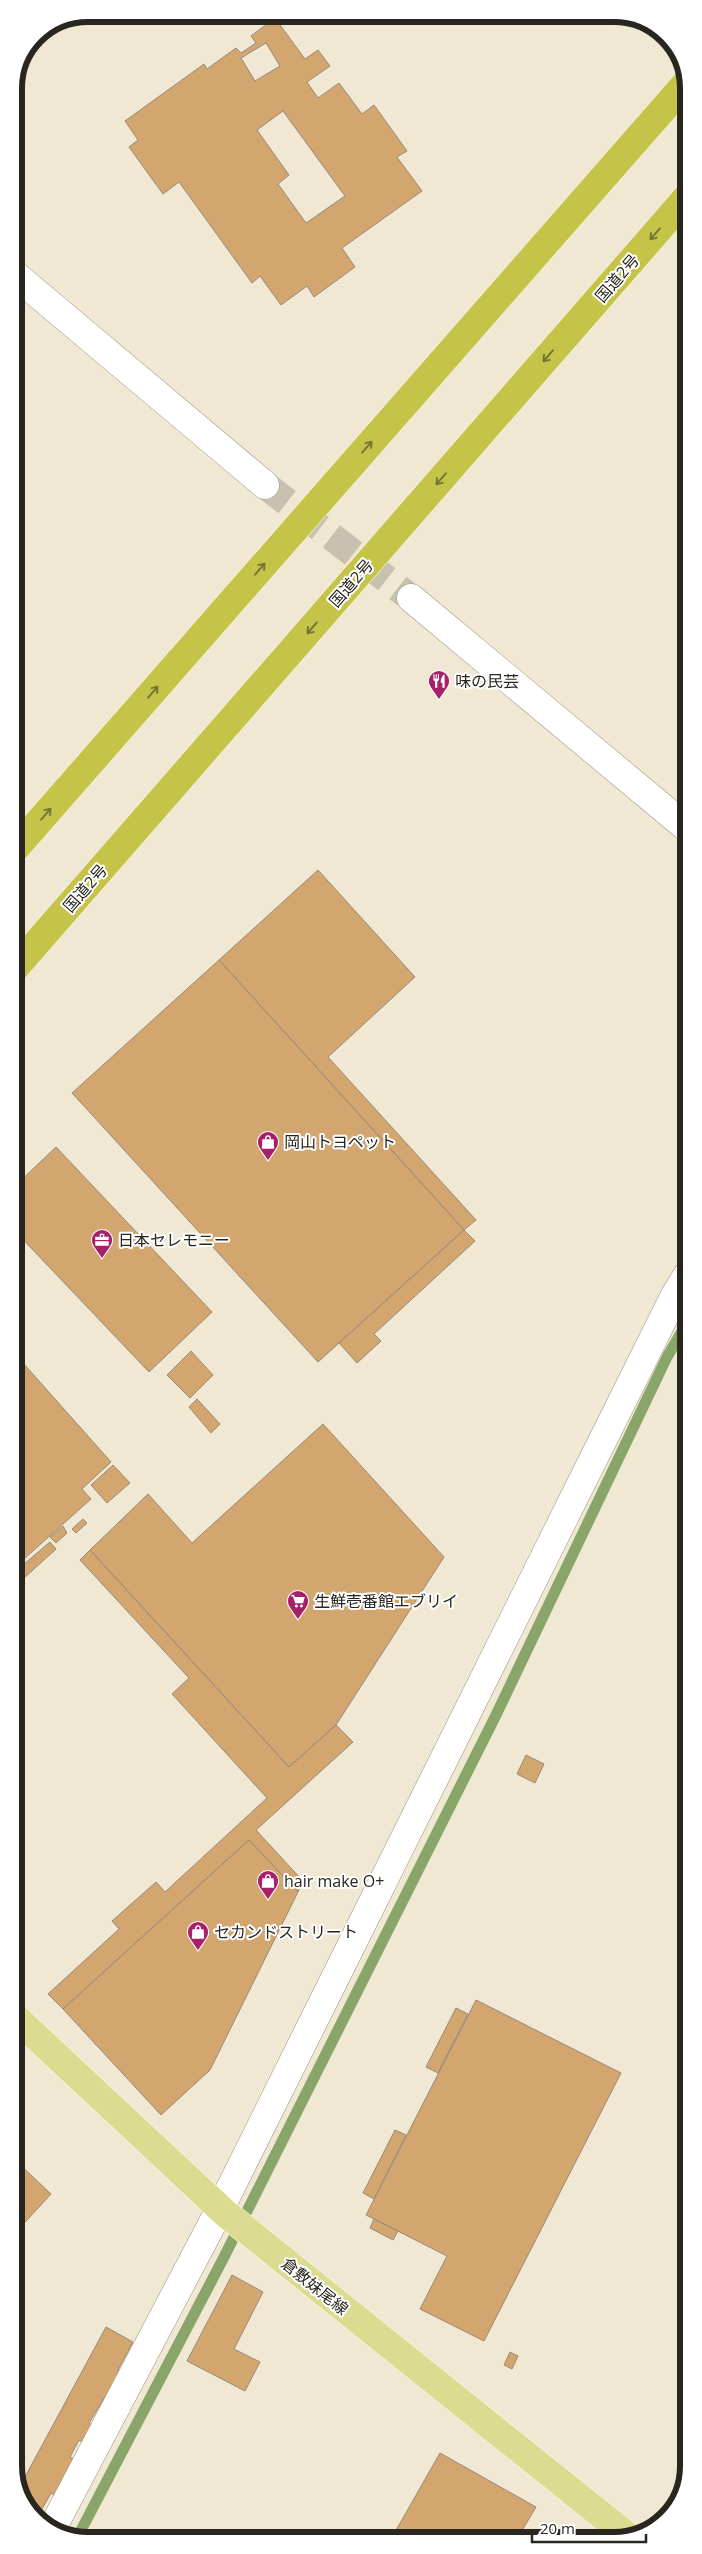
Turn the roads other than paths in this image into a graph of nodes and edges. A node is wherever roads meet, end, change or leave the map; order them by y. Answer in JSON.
{"nodes":[{"id":1,"x":680,"y":90,"type":"edge"},
{"id":2,"x":680,"y":205,"type":"edge"},
{"id":3,"x":22,"y":281,"type":"edge"},
{"id":4,"x":265,"y":485,"type":"tunnel mouth"},
{"id":5,"x":410,"y":598,"type":"tunnel mouth"},
{"id":6,"x":680,"y":822,"type":"edge"},
{"id":7,"x":22,"y":841,"type":"edge"},
{"id":8,"x":22,"y":960,"type":"edge"},
{"id":9,"x":680,"y":1287,"type":"edge"},
{"id":10,"x":22,"y":2024,"type":"edge"},
{"id":11,"x":223,"y":2211,"type":"junction"},
{"id":12,"x":55,"y":2523,"type":"edge"},
{"id":13,"x":621,"y":2531,"type":"edge"}],
"edges":[{"from":7,"to":1,"type":"highway","one_way":true},
{"from":2,"to":8,"type":"highway","name":"国道2号","one_way":true},
{"from":3,"to":4,"type":"street"},
{"from":5,"to":6,"type":"street"},
{"from":9,"to":11,"type":"street"},
{"from":10,"to":11,"type":"main road","name":"倉敷妹尾線"},
{"from":11,"to":12,"type":"street"},
{"from":11,"to":13,"type":"main road","name":"倉敷妹尾線"}]}
